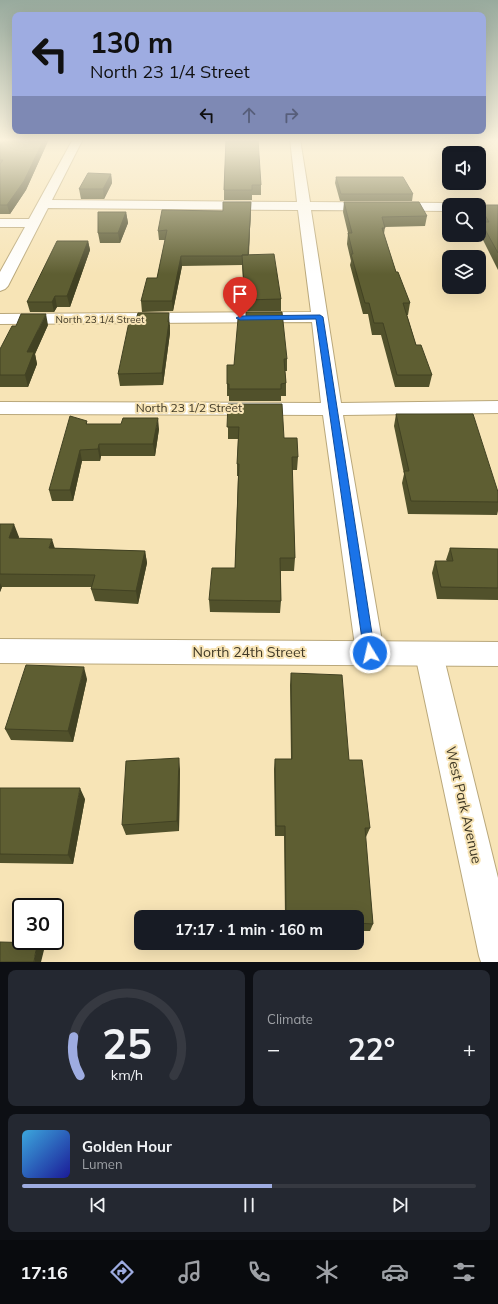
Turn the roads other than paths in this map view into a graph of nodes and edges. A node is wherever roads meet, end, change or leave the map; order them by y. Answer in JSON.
{"nodes":[{"id":1,"x":55,"y":184,"type":"edge"},
{"id":2,"x":301,"y":184,"type":"edge"},
{"id":3,"x":44,"y":204,"type":"junction"},
{"id":4,"x":304,"y":206,"type":"junction"},
{"id":5,"x":442,"y":207,"type":"edge"},
{"id":6,"x":0,"y":223,"type":"edge"},
{"id":7,"x":34,"y":223,"type":"junction"},
{"id":8,"x":0,"y":286,"type":"edge"},
{"id":9,"x":320,"y":317,"type":"junction"},
{"id":10,"x":0,"y":319,"type":"edge"},
{"id":11,"x":498,"y":407,"type":"edge"},
{"id":12,"x":0,"y":408,"type":"edge"},
{"id":13,"x":332,"y":409,"type":"junction"},
{"id":14,"x":0,"y":651,"type":"edge"},
{"id":15,"x":370,"y":653,"type":"junction"},
{"id":16,"x":429,"y":654,"type":"junction"},
{"id":17,"x":498,"y":654,"type":"edge"},
{"id":18,"x":498,"y":956,"type":"edge"}],
"edges":[{"from":1,"to":3,"type":"street"},
{"from":2,"to":4,"type":"street"},
{"from":3,"to":4,"type":"street"},
{"from":3,"to":7,"type":"street"},
{"from":4,"to":5,"type":"street"},
{"from":4,"to":9,"type":"street"},
{"from":6,"to":7,"type":"street"},
{"from":7,"to":8,"type":"street"},
{"from":9,"to":10,"type":"street","name":"North 23 1/4 Street"},
{"from":9,"to":13,"type":"street"},
{"from":11,"to":13,"type":"street","name":"North 23 1/2 Street"},
{"from":12,"to":13,"type":"street","name":"North 23 1/2 Street"},
{"from":13,"to":15,"type":"street"},
{"from":14,"to":15,"type":"street","name":"North 24th Street"},
{"from":15,"to":16,"type":"street","name":"North 24th Street"},
{"from":16,"to":17,"type":"street","name":"North 24th Street"},
{"from":16,"to":18,"type":"street","name":"West Park Avenue"}]}
